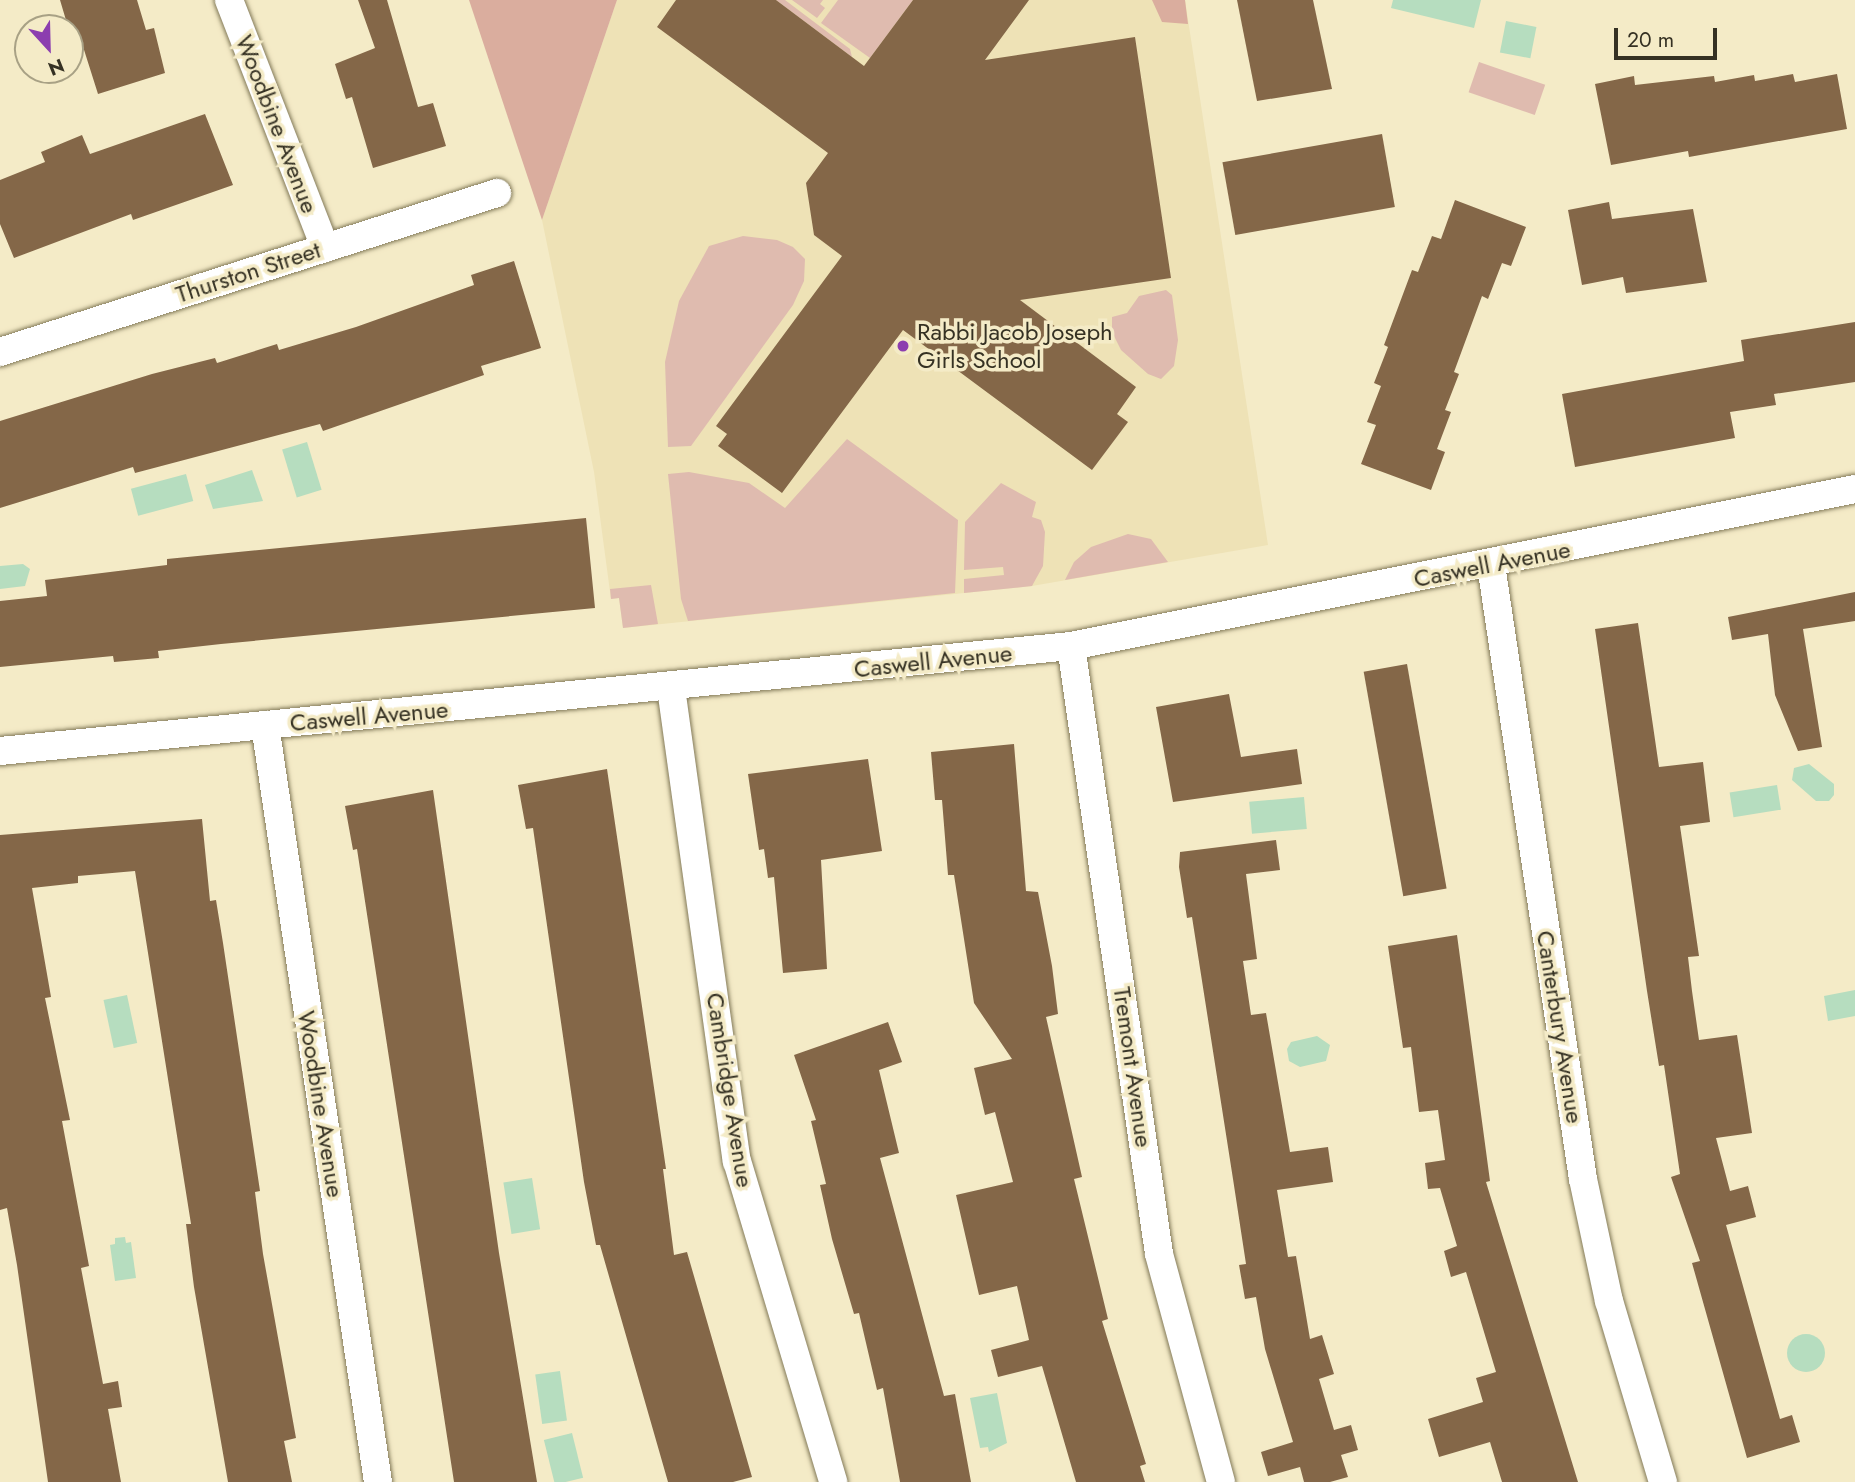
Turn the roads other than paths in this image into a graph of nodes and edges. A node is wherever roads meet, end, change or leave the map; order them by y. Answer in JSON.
{"nodes":[{"id":1,"x":229,"y":0,"type":"edge"},
{"id":2,"x":497,"y":193,"type":"dead end"},
{"id":3,"x":324,"y":248,"type":"junction"},
{"id":4,"x":0,"y":352,"type":"edge"},
{"id":5,"x":1855,"y":489,"type":"edge"},
{"id":6,"x":1491,"y":565,"type":"junction"},
{"id":7,"x":1071,"y":646,"type":"junction"},
{"id":8,"x":671,"y":688,"type":"junction"},
{"id":9,"x":264,"y":725,"type":"junction"},
{"id":10,"x":0,"y":751,"type":"edge"},
{"id":11,"x":378,"y":1482,"type":"edge"},
{"id":12,"x":833,"y":1482,"type":"edge"},
{"id":13,"x":1221,"y":1482,"type":"edge"},
{"id":14,"x":1663,"y":1482,"type":"edge"}],
"edges":[{"from":1,"to":3,"type":"street","name":"Woodbine Avenue"},
{"from":2,"to":3,"type":"street","name":"Thurston Street"},
{"from":3,"to":4,"type":"street","name":"Thurston Street"},
{"from":5,"to":6,"type":"street","name":"Caswell Avenue"},
{"from":6,"to":7,"type":"street","name":"Caswell Avenue"},
{"from":6,"to":14,"type":"street","name":"Canterbury Avenue"},
{"from":7,"to":8,"type":"street","name":"Caswell Avenue"},
{"from":7,"to":13,"type":"street","name":"Tremont Avenue"},
{"from":8,"to":9,"type":"street","name":"Caswell Avenue"},
{"from":8,"to":12,"type":"street","name":"Cambridge Avenue"},
{"from":9,"to":10,"type":"street","name":"Caswell Avenue"},
{"from":9,"to":11,"type":"street","name":"Woodbine Avenue"}]}
